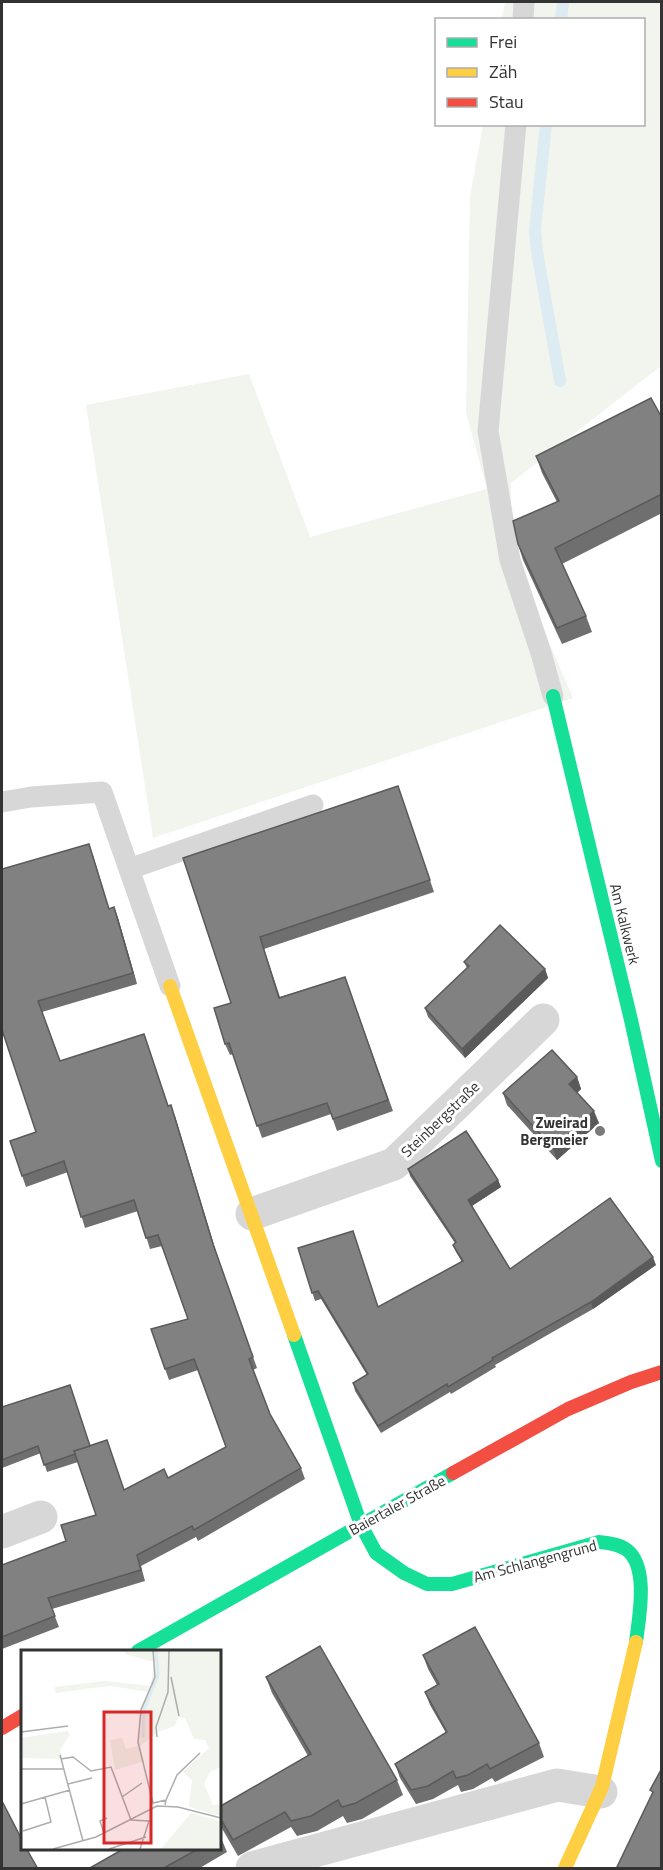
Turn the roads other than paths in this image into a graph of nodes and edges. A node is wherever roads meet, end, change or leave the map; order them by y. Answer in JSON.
{"nodes":[{"id":1,"x":524,"y":2,"type":"edge"},
{"id":2,"x":523,"y":18,"type":"edge"},
{"id":3,"x":516,"y":126,"type":"edge"},
{"id":4,"x":553,"y":696,"type":"joint"},
{"id":5,"x":2,"y":802,"type":"edge"},
{"id":6,"x":313,"y":805,"type":"dead end"},
{"id":7,"x":129,"y":869,"type":"junction"},
{"id":8,"x":170,"y":986,"type":"joint"},
{"id":9,"x":543,"y":1020,"type":"dead end"},
{"id":10,"x":662,"y":1161,"type":"edge"},
{"id":11,"x":252,"y":1214,"type":"junction"},
{"id":12,"x":662,"y":1372,"type":"edge"},
{"id":13,"x":41,"y":1517,"type":"dead end"},
{"id":14,"x":361,"y":1525,"type":"junction"},
{"id":15,"x":2,"y":1532,"type":"edge"},
{"id":16,"x":140,"y":1650,"type":"edge"},
{"id":17,"x":21,"y":1717,"type":"edge"},
{"id":18,"x":2,"y":1728,"type":"edge"},
{"id":19,"x":601,"y":1792,"type":"junction"},
{"id":20,"x":252,"y":1869,"type":"edge"},
{"id":21,"x":565,"y":1869,"type":"edge"}],
"edges":[{"from":1,"to":2,"type":"lane"},
{"from":3,"to":4,"type":"lane"},
{"from":4,"to":10,"type":"street","name":"Am Kalkwerk"},
{"from":5,"to":7,"type":"lane"},
{"from":6,"to":7,"type":"lane"},
{"from":7,"to":8,"type":"lane"},
{"from":8,"to":11,"type":"street"},
{"from":9,"to":11,"type":"street","name":"Steinbergstraße"},
{"from":11,"to":14,"type":"street"},
{"from":12,"to":14,"type":"street","name":"Baiertaler Straße"},
{"from":13,"to":15,"type":"street"},
{"from":14,"to":16,"type":"street","name":"Baiertaler Straße"},
{"from":14,"to":19,"type":"street","name":"Am Schlangengrund"},
{"from":17,"to":18,"type":"street"},
{"from":19,"to":20,"type":"street"},
{"from":19,"to":21,"type":"street","name":"Am Schlangengrund"}]}
